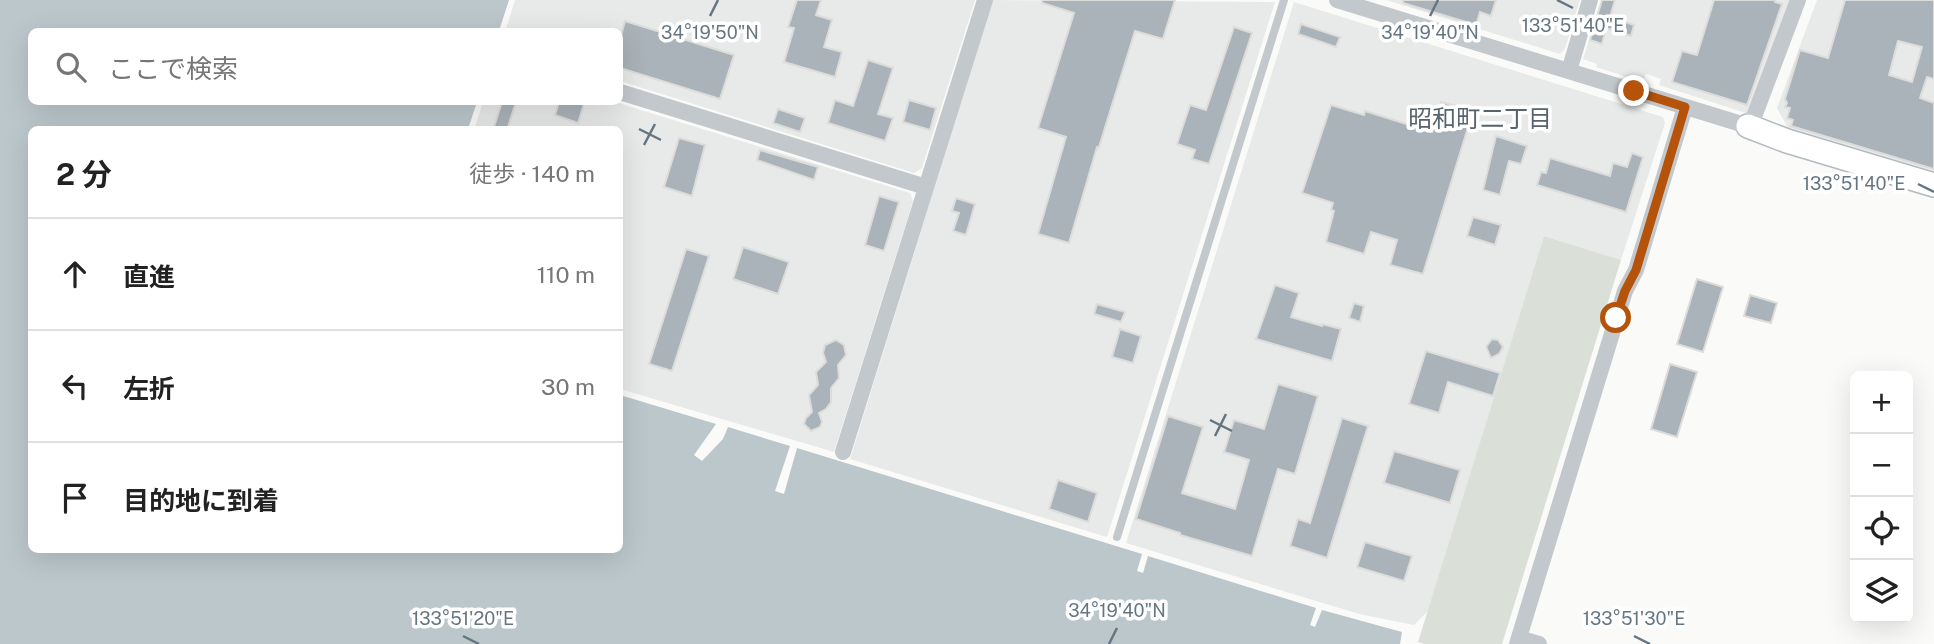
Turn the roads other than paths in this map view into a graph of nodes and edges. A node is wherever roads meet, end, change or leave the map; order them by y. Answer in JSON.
{"nodes":[{"id":1,"x":985,"y":0,"type":"edge"},
{"id":2,"x":1284,"y":0,"type":"edge"},
{"id":3,"x":1337,"y":0,"type":"edge"},
{"id":4,"x":1590,"y":0,"type":"edge"},
{"id":5,"x":1798,"y":0,"type":"edge"},
{"id":6,"x":1569,"y":71,"type":"junction"},
{"id":7,"x":623,"y":93,"type":"edge"},
{"id":8,"x":1685,"y":107,"type":"junction"},
{"id":9,"x":1748,"y":126,"type":"junction"},
{"id":10,"x":1934,"y":185,"type":"edge"},
{"id":11,"x":926,"y":187,"type":"junction"},
{"id":12,"x":843,"y":453,"type":"dead end"},
{"id":13,"x":1117,"y":537,"type":"dead end"},
{"id":14,"x":1518,"y":641,"type":"edge"},
{"id":15,"x":1539,"y":644,"type":"edge"}],
"edges":[{"from":1,"to":11,"type":"street"},
{"from":2,"to":13,"type":"lane"},
{"from":3,"to":6,"type":"street"},
{"from":4,"to":6,"type":"street"},
{"from":5,"to":9,"type":"street"},
{"from":6,"to":8,"type":"street"},
{"from":7,"to":11,"type":"street"},
{"from":8,"to":9,"type":"street"},
{"from":8,"to":14,"type":"street"},
{"from":9,"to":10,"type":"street"},
{"from":11,"to":12,"type":"street"},
{"from":14,"to":15,"type":"street"}]}
